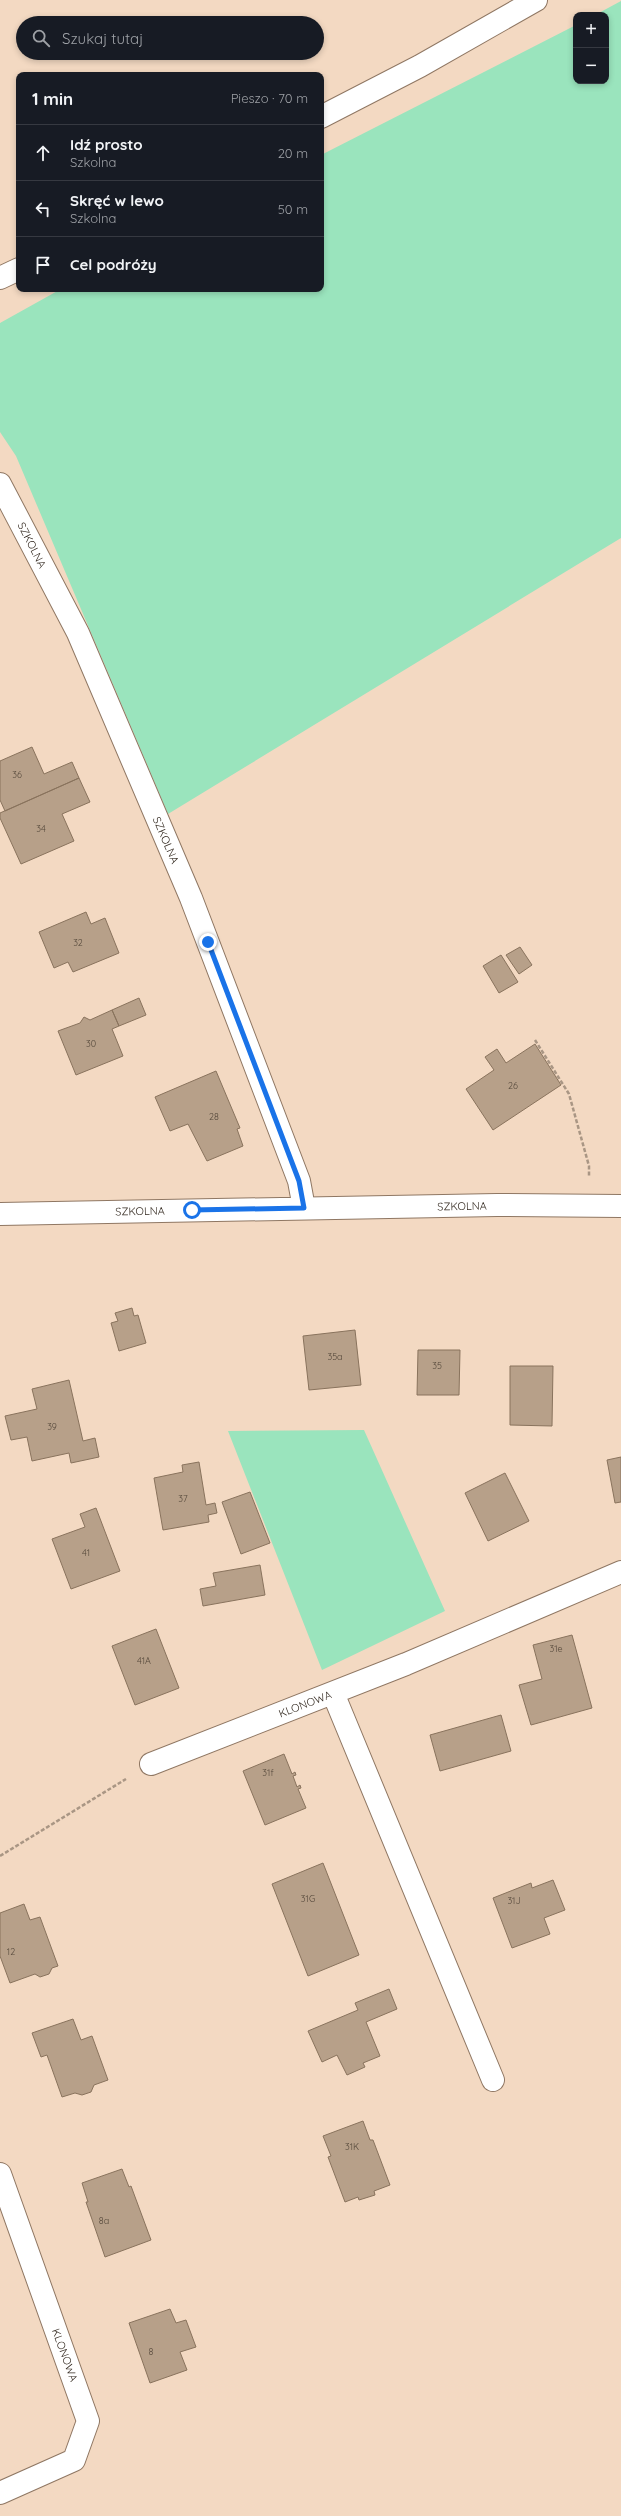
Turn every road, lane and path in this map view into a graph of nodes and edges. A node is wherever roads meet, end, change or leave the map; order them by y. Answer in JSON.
{"nodes":[{"id":1,"x":536,"y":0,"type":"edge"},
{"id":2,"x":324,"y":115,"type":"edge"},
{"id":3,"x":16,"y":270,"type":"edge"},
{"id":4,"x":0,"y":278,"type":"edge"},
{"id":5,"x":0,"y":484,"type":"edge"},
{"id":6,"x":535,"y":1040,"type":"dead end"},
{"id":7,"x":589,"y":1180,"type":"dead end"},
{"id":8,"x":621,"y":1206,"type":"edge"},
{"id":9,"x":304,"y":1208,"type":"junction"},
{"id":10,"x":0,"y":1214,"type":"edge"},
{"id":11,"x":621,"y":1572,"type":"edge"},
{"id":12,"x":333,"y":1693,"type":"junction"},
{"id":13,"x":151,"y":1764,"type":"joint"},
{"id":14,"x":0,"y":1856,"type":"edge"},
{"id":15,"x":493,"y":2080,"type":"dead end"},
{"id":16,"x":0,"y":2174,"type":"edge"},
{"id":17,"x":0,"y":2493,"type":"edge"}],
"edges":[{"from":1,"to":2,"type":"street"},
{"from":3,"to":4,"type":"street"},
{"from":5,"to":9,"type":"street","name":"SZKOLNA"},
{"from":6,"to":7,"type":"path"},
{"from":8,"to":9,"type":"street","name":"SZKOLNA"},
{"from":9,"to":10,"type":"street","name":"SZKOLNA"},
{"from":11,"to":12,"type":"street","name":"KLONOWA"},
{"from":12,"to":13,"type":"street","name":"KLONOWA"},
{"from":12,"to":15,"type":"street"},
{"from":13,"to":14,"type":"path"},
{"from":16,"to":17,"type":"street","name":"KLONOWA"}]}
